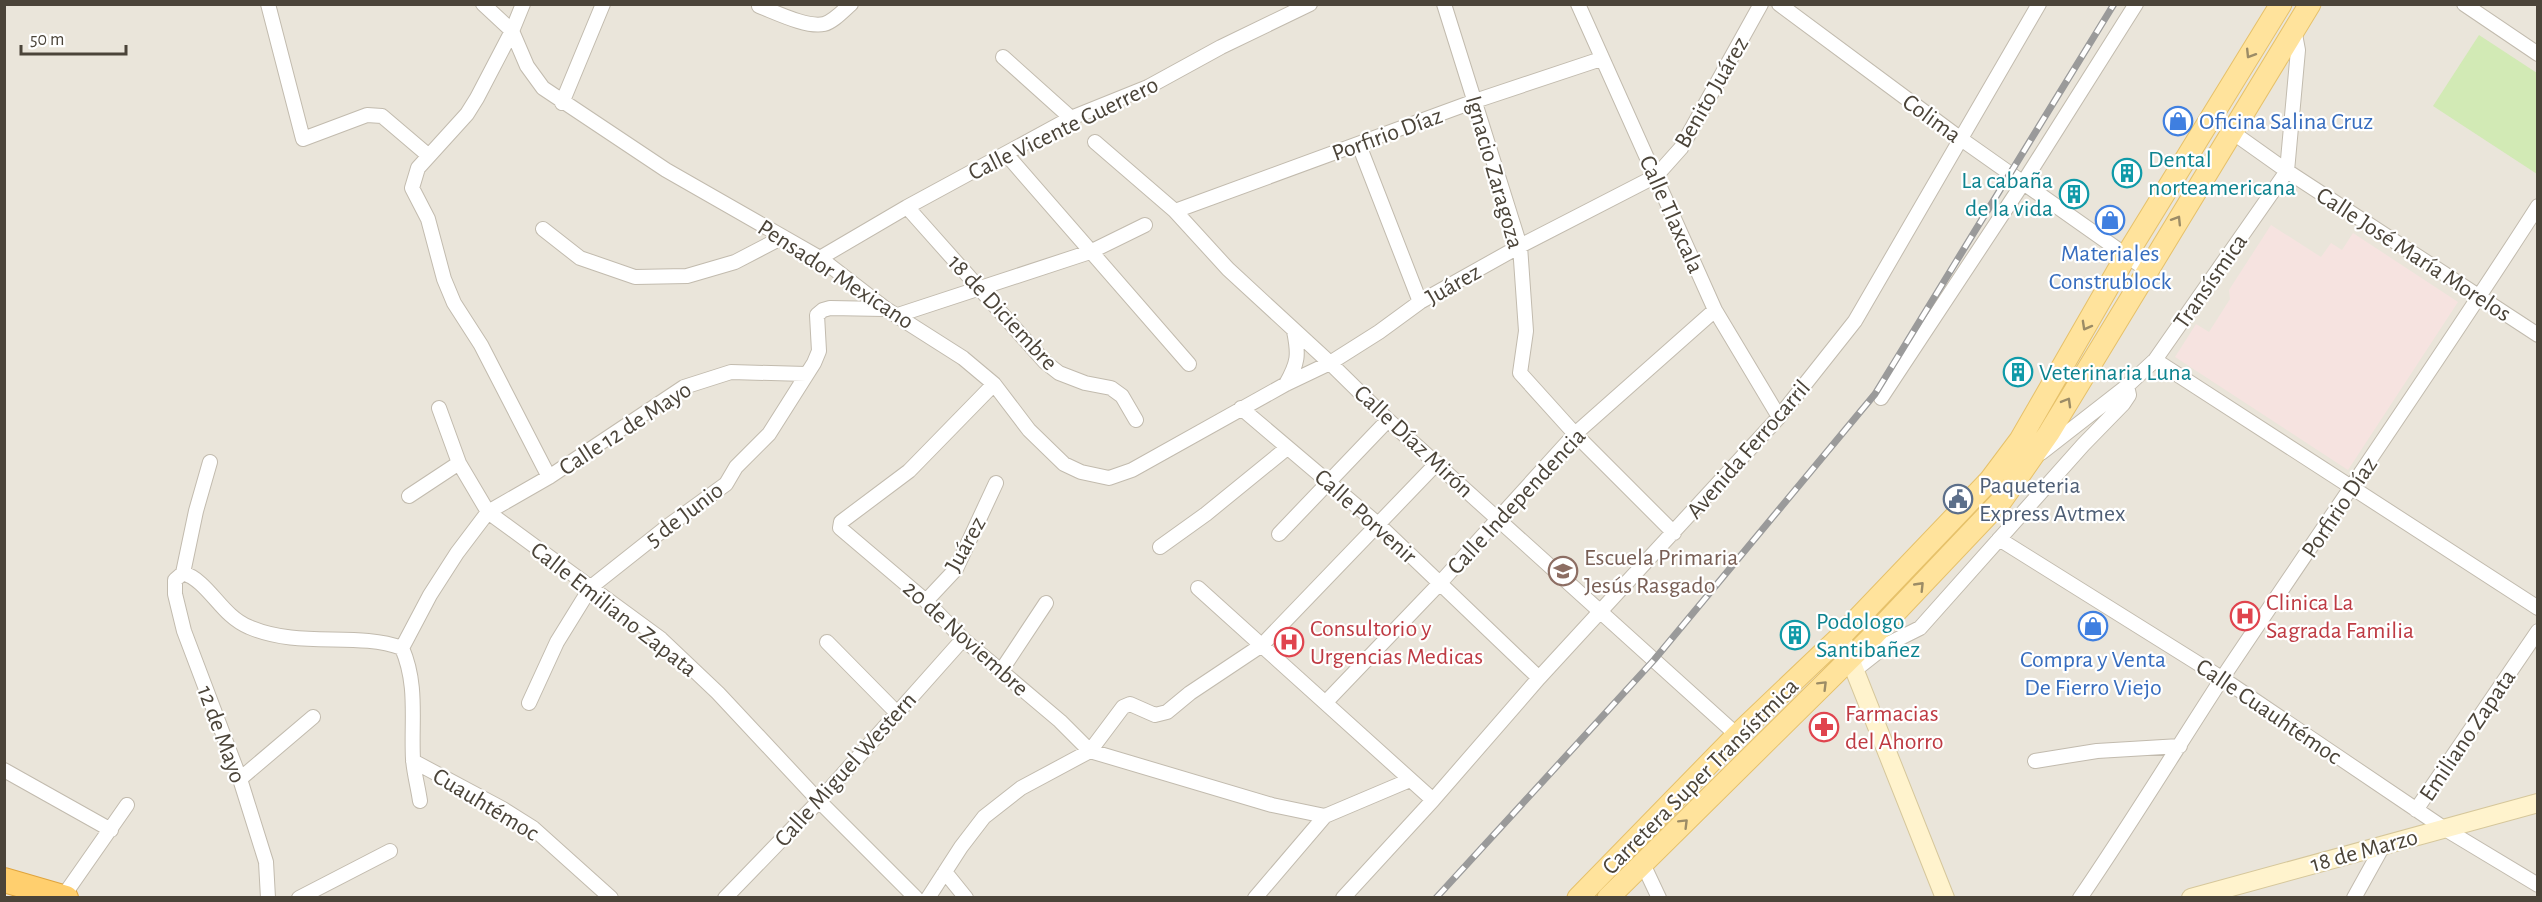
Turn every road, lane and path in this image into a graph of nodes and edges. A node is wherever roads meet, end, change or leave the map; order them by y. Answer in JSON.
{"nodes":[{"id":1,"x":268,"y":4,"type":"edge"},
{"id":2,"x":483,"y":4,"type":"edge"},
{"id":3,"x":523,"y":4,"type":"edge"},
{"id":4,"x":603,"y":4,"type":"edge"},
{"id":5,"x":851,"y":4,"type":"edge"},
{"id":6,"x":1310,"y":4,"type":"edge"},
{"id":7,"x":1444,"y":4,"type":"edge"},
{"id":8,"x":1578,"y":4,"type":"edge"},
{"id":9,"x":1761,"y":4,"type":"edge"},
{"id":10,"x":1779,"y":4,"type":"edge"},
{"id":11,"x":2039,"y":4,"type":"edge"},
{"id":12,"x":2136,"y":4,"type":"edge"},
{"id":13,"x":2281,"y":4,"type":"edge"},
{"id":14,"x":2310,"y":4,"type":"edge"},
{"id":15,"x":2464,"y":4,"type":"edge"},
{"id":16,"x":759,"y":6,"type":"edge"},
{"id":17,"x":2294,"y":29,"type":"junction"},
{"id":18,"x":512,"y":31,"type":"junction"},
{"id":19,"x":2538,"y":54,"type":"edge"},
{"id":20,"x":1003,"y":57,"type":"dead end"},
{"id":21,"x":1601,"y":59,"type":"junction"},
{"id":22,"x":1475,"y":101,"type":"junction"},
{"id":23,"x":562,"y":103,"type":"junction"},
{"id":24,"x":1071,"y":118,"type":"junction"},
{"id":25,"x":2232,"y":132,"type":"junction"},
{"id":26,"x":1961,"y":140,"type":"junction"},
{"id":27,"x":1095,"y":142,"type":"dead end"},
{"id":28,"x":1359,"y":145,"type":"junction"},
{"id":29,"x":1006,"y":154,"type":"junction"},
{"id":30,"x":429,"y":156,"type":"junction"},
{"id":31,"x":2288,"y":171,"type":"junction"},
{"id":32,"x":1656,"y":176,"type":"junction"},
{"id":33,"x":2022,"y":183,"type":"junction"},
{"id":34,"x":2538,"y":206,"type":"edge"},
{"id":35,"x":907,"y":207,"type":"junction"},
{"id":36,"x":1175,"y":211,"type":"junction"},
{"id":37,"x":1144,"y":225,"type":"dead end"},
{"id":38,"x":543,"y":229,"type":"dead end"},
{"id":39,"x":783,"y":237,"type":"junction"},
{"id":40,"x":1520,"y":246,"type":"junction"},
{"id":41,"x":1090,"y":252,"type":"junction"},
{"id":42,"x":2126,"y":256,"type":"junction"},
{"id":43,"x":820,"y":258,"type":"junction"},
{"id":44,"x":2147,"y":270,"type":"junction"},
{"id":45,"x":980,"y":288,"type":"junction"},
{"id":46,"x":2480,"y":296,"type":"junction"},
{"id":47,"x":1420,"y":302,"type":"junction"},
{"id":48,"x":1715,"y":310,"type":"junction"},
{"id":49,"x":892,"y":312,"type":"junction"},
{"id":50,"x":1294,"y":331,"type":"junction"},
{"id":51,"x":2538,"y":335,"type":"edge"},
{"id":52,"x":2155,"y":360,"type":"junction"},
{"id":53,"x":1330,"y":363,"type":"junction"},
{"id":54,"x":1190,"y":364,"type":"dead end"},
{"id":55,"x":806,"y":374,"type":"junction"},
{"id":56,"x":994,"y":384,"type":"junction"},
{"id":57,"x":1286,"y":384,"type":"junction"},
{"id":58,"x":2127,"y":386,"type":"junction"},
{"id":59,"x":1881,"y":398,"type":"dead end"},
{"id":60,"x":439,"y":408,"type":"dead end"},
{"id":61,"x":1241,"y":408,"type":"junction"},
{"id":62,"x":1779,"y":417,"type":"junction"},
{"id":63,"x":1136,"y":420,"type":"dead end"},
{"id":64,"x":1388,"y":420,"type":"junction"},
{"id":65,"x":1575,"y":434,"type":"junction"},
{"id":66,"x":1287,"y":448,"type":"junction"},
{"id":67,"x":210,"y":462,"type":"dead end"},
{"id":68,"x":2030,"y":462,"type":"junction"},
{"id":69,"x":459,"y":463,"type":"junction"},
{"id":70,"x":1437,"y":463,"type":"junction"},
{"id":71,"x":549,"y":477,"type":"junction"},
{"id":72,"x":1109,"y":478,"type":"joint"},
{"id":73,"x":1330,"y":482,"type":"junction"},
{"id":74,"x":996,"y":483,"type":"dead end"},
{"id":75,"x":2351,"y":488,"type":"junction"},
{"id":76,"x":409,"y":496,"type":"dead end"},
{"id":77,"x":488,"y":512,"type":"junction"},
{"id":78,"x":1499,"y":518,"type":"junction"},
{"id":79,"x":1379,"y":525,"type":"junction"},
{"id":80,"x":1674,"y":533,"type":"junction"},
{"id":81,"x":1279,"y":534,"type":"dead end"},
{"id":82,"x":1999,"y":539,"type":"junction"},
{"id":83,"x":1160,"y":547,"type":"dead end"},
{"id":84,"x":183,"y":573,"type":"junction"},
{"id":85,"x":1440,"y":583,"type":"junction"},
{"id":86,"x":591,"y":586,"type":"junction"},
{"id":87,"x":1198,"y":588,"type":"dead end"},
{"id":88,"x":926,"y":601,"type":"junction"},
{"id":89,"x":1046,"y":603,"type":"dead end"},
{"id":90,"x":2538,"y":608,"type":"edge"},
{"id":91,"x":1600,"y":611,"type":"junction"},
{"id":92,"x":2538,"y":631,"type":"edge"},
{"id":93,"x":1841,"y":636,"type":"junction"},
{"id":94,"x":963,"y":639,"type":"junction"},
{"id":95,"x":827,"y":642,"type":"dead end"},
{"id":96,"x":1262,"y":645,"type":"junction"},
{"id":97,"x":402,"y":648,"type":"junction"},
{"id":98,"x":1852,"y":664,"type":"junction"},
{"id":99,"x":1001,"y":671,"type":"junction"},
{"id":100,"x":1539,"y":678,"type":"junction"},
{"id":101,"x":2223,"y":678,"type":"junction"},
{"id":102,"x":1326,"y":702,"type":"junction"},
{"id":103,"x":529,"y":703,"type":"dead end"},
{"id":104,"x":897,"y":713,"type":"junction"},
{"id":105,"x":313,"y":717,"type":"dead end"},
{"id":106,"x":1737,"y":735,"type":"junction"},
{"id":107,"x":2180,"y":746,"type":"junction"},
{"id":108,"x":1090,"y":751,"type":"junction"},
{"id":109,"x":413,"y":761,"type":"junction"},
{"id":110,"x":2035,"y":761,"type":"dead end"},
{"id":111,"x":4,"y":770,"type":"edge"},
{"id":112,"x":240,"y":779,"type":"junction"},
{"id":113,"x":1410,"y":780,"type":"junction"},
{"id":114,"x":1433,"y":800,"type":"junction"},
{"id":115,"x":420,"y":801,"type":"dead end"},
{"id":116,"x":819,"y":801,"type":"junction"},
{"id":117,"x":2538,"y":803,"type":"edge"},
{"id":118,"x":127,"y":805,"type":"dead end"},
{"id":119,"x":2416,"y":810,"type":"junction"},
{"id":120,"x":1325,"y":816,"type":"junction"},
{"id":121,"x":2445,"y":829,"type":"junction"},
{"id":122,"x":111,"y":830,"type":"junction"},
{"id":123,"x":2384,"y":844,"type":"junction"},
{"id":124,"x":390,"y":851,"type":"dead end"},
{"id":125,"x":1643,"y":864,"type":"junction"},
{"id":126,"x":945,"y":872,"type":"junction"},
{"id":127,"x":4,"y":880,"type":"edge"},
{"id":128,"x":2538,"y":885,"type":"edge"},
{"id":129,"x":594,"y":892,"type":"edge"},
{"id":130,"x":64,"y":897,"type":"edge"},
{"id":131,"x":268,"y":897,"type":"edge"},
{"id":132,"x":298,"y":897,"type":"edge"},
{"id":133,"x":611,"y":897,"type":"edge"},
{"id":134,"x":725,"y":897,"type":"edge"},
{"id":135,"x":916,"y":897,"type":"edge"},
{"id":136,"x":928,"y":897,"type":"edge"},
{"id":137,"x":966,"y":897,"type":"edge"},
{"id":138,"x":1255,"y":897,"type":"edge"},
{"id":139,"x":1343,"y":897,"type":"edge"},
{"id":140,"x":1578,"y":897,"type":"edge"},
{"id":141,"x":1608,"y":897,"type":"edge"},
{"id":142,"x":1659,"y":897,"type":"edge"},
{"id":143,"x":1946,"y":897,"type":"edge"},
{"id":144,"x":2080,"y":897,"type":"edge"},
{"id":145,"x":2192,"y":897,"type":"edge"},
{"id":146,"x":2354,"y":897,"type":"edge"}],
"edges":[{"from":1,"to":30,"type":"street"},
{"from":2,"to":18,"type":"street"},
{"from":3,"to":18,"type":"street"},
{"from":4,"to":23,"type":"street"},
{"from":5,"to":16,"type":"street"},
{"from":6,"to":24,"type":"street","name":"Calle Vicente Guerrero"},
{"from":7,"to":22,"type":"street","name":"Ignacio Zaragoza"},
{"from":8,"to":21,"type":"street","name":"Calle Tlaxcala"},
{"from":9,"to":32,"type":"street","name":"Benito Juárez"},
{"from":10,"to":26,"type":"street","name":"Colima"},
{"from":11,"to":26,"type":"street","name":"Avenida Ferrocarril"},
{"from":12,"to":33,"type":"street"},
{"from":13,"to":42,"type":"main road","name":"Carretera Super Transístmica","one_way":true},
{"from":14,"to":17,"type":"main road","name":"Carretera Super Transístmica"},
{"from":15,"to":19,"type":"street"},
{"from":17,"to":25,"type":"main road","name":"Carretera Super Transístmica"},
{"from":17,"to":31,"type":"street"},
{"from":18,"to":23,"type":"street","name":"Pensador Mexicano"},
{"from":18,"to":30,"type":"street"},
{"from":20,"to":24,"type":"street"},
{"from":21,"to":22,"type":"street","name":"Porfirio Díaz"},
{"from":21,"to":32,"type":"street","name":"Calle Tlaxcala"},
{"from":22,"to":28,"type":"street","name":"Porfirio Díaz"},
{"from":22,"to":40,"type":"street","name":"Ignacio Zaragoza"},
{"from":23,"to":39,"type":"street","name":"Pensador Mexicano"},
{"from":24,"to":29,"type":"street","name":"Calle Vicente Guerrero"},
{"from":25,"to":31,"type":"street","name":"Calle José María Morelos"},
{"from":44,"to":25,"type":"main road","name":"Carretera Super Transístmica","one_way":true},
{"from":26,"to":33,"type":"street","name":"Colima"},
{"from":26,"to":62,"type":"street","name":"Avenida Ferrocarril"},
{"from":27,"to":36,"type":"street","name":"Calle Díaz Mirón"},
{"from":28,"to":36,"type":"street","name":"Porfirio Díaz"},
{"from":28,"to":47,"type":"street"},
{"from":29,"to":35,"type":"street","name":"Calle Vicente Guerrero"},
{"from":29,"to":41,"type":"street"},
{"from":30,"to":71,"type":"street"},
{"from":31,"to":46,"type":"street","name":"Calle José María Morelos"},
{"from":31,"to":52,"type":"street","name":"Transísmica"},
{"from":32,"to":40,"type":"street","name":"Juárez"},
{"from":32,"to":48,"type":"street","name":"Calle Tlaxcala"},
{"from":33,"to":42,"type":"street","name":"Colima"},
{"from":33,"to":59,"type":"street"},
{"from":34,"to":46,"type":"street","name":"Porfirio Díaz"},
{"from":35,"to":43,"type":"street","name":"Calle Vicente Guerrero"},
{"from":35,"to":45,"type":"street","name":"18 de Diciembre"},
{"from":36,"to":50,"type":"street","name":"Calle Díaz Mirón"},
{"from":37,"to":41,"type":"street"},
{"from":38,"to":39,"type":"street"},
{"from":39,"to":43,"type":"street","name":"Pensador Mexicano"},
{"from":40,"to":47,"type":"street","name":"Juárez"},
{"from":40,"to":65,"type":"street","name":"Ignacio Zaragoza"},
{"from":41,"to":45,"type":"street"},
{"from":41,"to":54,"type":"street"},
{"from":42,"to":44,"type":"street","name":"Colima"},
{"from":42,"to":93,"type":"main road","name":"Carretera Super Transístmica","one_way":true},
{"from":43,"to":49,"type":"street","name":"Pensador Mexicano"},
{"from":68,"to":44,"type":"main road","name":"Carretera Super Transístmica","one_way":true},
{"from":45,"to":49,"type":"street"},
{"from":45,"to":63,"type":"street","name":"18 de Diciembre"},
{"from":46,"to":51,"type":"street","name":"Calle José María Morelos"},
{"from":46,"to":75,"type":"street","name":"Porfirio Díaz"},
{"from":47,"to":53,"type":"street","name":"Juárez"},
{"from":48,"to":62,"type":"street","name":"Calle Tlaxcala"},
{"from":48,"to":65,"type":"street","name":"Calle Independencia"},
{"from":49,"to":55,"type":"street","name":"5 de Junio"},
{"from":49,"to":56,"type":"street","name":"Pensador Mexicano"},
{"from":50,"to":53,"type":"street","name":"Calle Díaz Mirón"},
{"from":50,"to":57,"type":"street"},
{"from":52,"to":58,"type":"street","name":"Transísmica"},
{"from":52,"to":75,"type":"street"},
{"from":53,"to":57,"type":"street","name":"Juárez"},
{"from":53,"to":64,"type":"street","name":"Calle Díaz Mirón"},
{"from":55,"to":71,"type":"street","name":"Calle 12 de Mayo"},
{"from":55,"to":86,"type":"street","name":"5 de Junio"},
{"from":56,"to":72,"type":"street","name":"Pensador Mexicano"},
{"from":56,"to":88,"type":"street","name":"20 de Noviembre"},
{"from":57,"to":61,"type":"street","name":"Juárez"},
{"from":58,"to":68,"type":"street","name":"Transísmica"},
{"from":58,"to":82,"type":"street","name":"Transísmica"},
{"from":60,"to":69,"type":"street","name":"Calle Emiliano Zapata"},
{"from":61,"to":66,"type":"street","name":"Calle Porvenir"},
{"from":61,"to":72,"type":"street","name":"Juárez"},
{"from":62,"to":80,"type":"street","name":"Avenida Ferrocarril"},
{"from":64,"to":70,"type":"street","name":"Calle Díaz Mirón"},
{"from":64,"to":73,"type":"street"},
{"from":65,"to":78,"type":"street","name":"Calle Independencia"},
{"from":65,"to":80,"type":"street","name":"Ignacio Zaragoza"},
{"from":66,"to":73,"type":"street","name":"Calle Porvenir"},
{"from":66,"to":83,"type":"street"},
{"from":67,"to":84,"type":"street","name":"12 de Mayo"},
{"from":98,"to":68,"type":"main road","name":"Carretera Super Transístmica","one_way":true},
{"from":69,"to":76,"type":"street"},
{"from":69,"to":77,"type":"street","name":"Calle Emiliano Zapata"},
{"from":70,"to":78,"type":"street","name":"Calle Díaz Mirón"},
{"from":70,"to":79,"type":"street"},
{"from":71,"to":77,"type":"street","name":"Calle 12 de Mayo"},
{"from":73,"to":79,"type":"street","name":"Calle Porvenir"},
{"from":73,"to":81,"type":"street"},
{"from":74,"to":88,"type":"street","name":"Juárez"},
{"from":75,"to":90,"type":"street"},
{"from":75,"to":101,"type":"street","name":"Porfirio Díaz"},
{"from":77,"to":86,"type":"street","name":"Calle Emiliano Zapata"},
{"from":77,"to":97,"type":"street"},
{"from":78,"to":85,"type":"street","name":"Calle Independencia"},
{"from":78,"to":91,"type":"street","name":"Calle Díaz Mirón"},
{"from":79,"to":85,"type":"street","name":"Calle Porvenir"},
{"from":79,"to":96,"type":"street"},
{"from":80,"to":91,"type":"street","name":"Avenida Ferrocarril"},
{"from":82,"to":98,"type":"street","name":"Transísmica"},
{"from":82,"to":101,"type":"street","name":"Calle Cuauhtémoc"},
{"from":84,"to":97,"type":"street"},
{"from":84,"to":112,"type":"street","name":"12 de Mayo"},
{"from":85,"to":100,"type":"street","name":"Calle Porvenir"},
{"from":85,"to":102,"type":"street","name":"Calle Independencia"},
{"from":86,"to":103,"type":"street","name":"5 de Junio"},
{"from":86,"to":116,"type":"street","name":"Calle Emiliano Zapata"},
{"from":87,"to":96,"type":"street"},
{"from":88,"to":94,"type":"street","name":"20 de Noviembre"},
{"from":89,"to":99,"type":"street"},
{"from":91,"to":100,"type":"street","name":"Avenida Ferrocarril"},
{"from":91,"to":106,"type":"street","name":"Calle Díaz Mirón"},
{"from":92,"to":119,"type":"street","name":"Emiliano Zapata"},
{"from":93,"to":98,"type":"main road"},
{"from":93,"to":106,"type":"main road","name":"Carretera Super Transístmica"},
{"from":94,"to":99,"type":"street","name":"20 de Noviembre"},
{"from":94,"to":104,"type":"street","name":"Calle Miguel Western"},
{"from":95,"to":104,"type":"street"},
{"from":96,"to":102,"type":"street"},
{"from":96,"to":108,"type":"street"},
{"from":97,"to":109,"type":"street"},
{"from":125,"to":98,"type":"main road","name":"Carretera Super Transístmica","one_way":true},
{"from":98,"to":143,"type":"main road"},
{"from":99,"to":108,"type":"street","name":"20 de Noviembre"},
{"from":100,"to":114,"type":"street","name":"Avenida Ferrocarril"},
{"from":101,"to":107,"type":"street","name":"Porfirio Díaz"},
{"from":101,"to":119,"type":"street","name":"Calle Cuauhtémoc"},
{"from":102,"to":113,"type":"street"},
{"from":104,"to":116,"type":"street","name":"Calle Miguel Western"},
{"from":105,"to":112,"type":"street"},
{"from":106,"to":140,"type":"main road","name":"Carretera Super Transístmica"},
{"from":107,"to":110,"type":"street"},
{"from":107,"to":144,"type":"street","name":"Porfirio Díaz"},
{"from":108,"to":120,"type":"street","name":"20 de Noviembre"},
{"from":108,"to":126,"type":"street"},
{"from":109,"to":115,"type":"street"},
{"from":109,"to":129,"type":"street","name":"Cuauhtémoc"},
{"from":111,"to":122,"type":"street"},
{"from":112,"to":131,"type":"street","name":"12 de Mayo"},
{"from":113,"to":114,"type":"street"},
{"from":113,"to":120,"type":"street"},
{"from":114,"to":139,"type":"street","name":"Avenida Ferrocarril"},
{"from":116,"to":134,"type":"street","name":"Calle Miguel Western"},
{"from":116,"to":135,"type":"street","name":"Calle Emiliano Zapata"},
{"from":117,"to":121,"type":"main road","name":"18 de Marzo"},
{"from":118,"to":122,"type":"street"},
{"from":119,"to":121,"type":"street","name":"Calle Cuauhtémoc"},
{"from":120,"to":138,"type":"street"},
{"from":121,"to":123,"type":"main road","name":"18 de Marzo"},
{"from":121,"to":128,"type":"street","name":"Calle Cuauhtémoc"},
{"from":122,"to":130,"type":"street"},
{"from":123,"to":145,"type":"main road","name":"18 de Marzo"},
{"from":123,"to":146,"type":"street"},
{"from":124,"to":132,"type":"street"},
{"from":125,"to":141,"type":"main road","name":"Carretera Super Transístmica"},
{"from":125,"to":142,"type":"street"},
{"from":126,"to":136,"type":"street"},
{"from":126,"to":137,"type":"street"},
{"from":127,"to":130,"type":"highway"},
{"from":129,"to":133,"type":"street","name":"Cuauhtémoc"}]}
